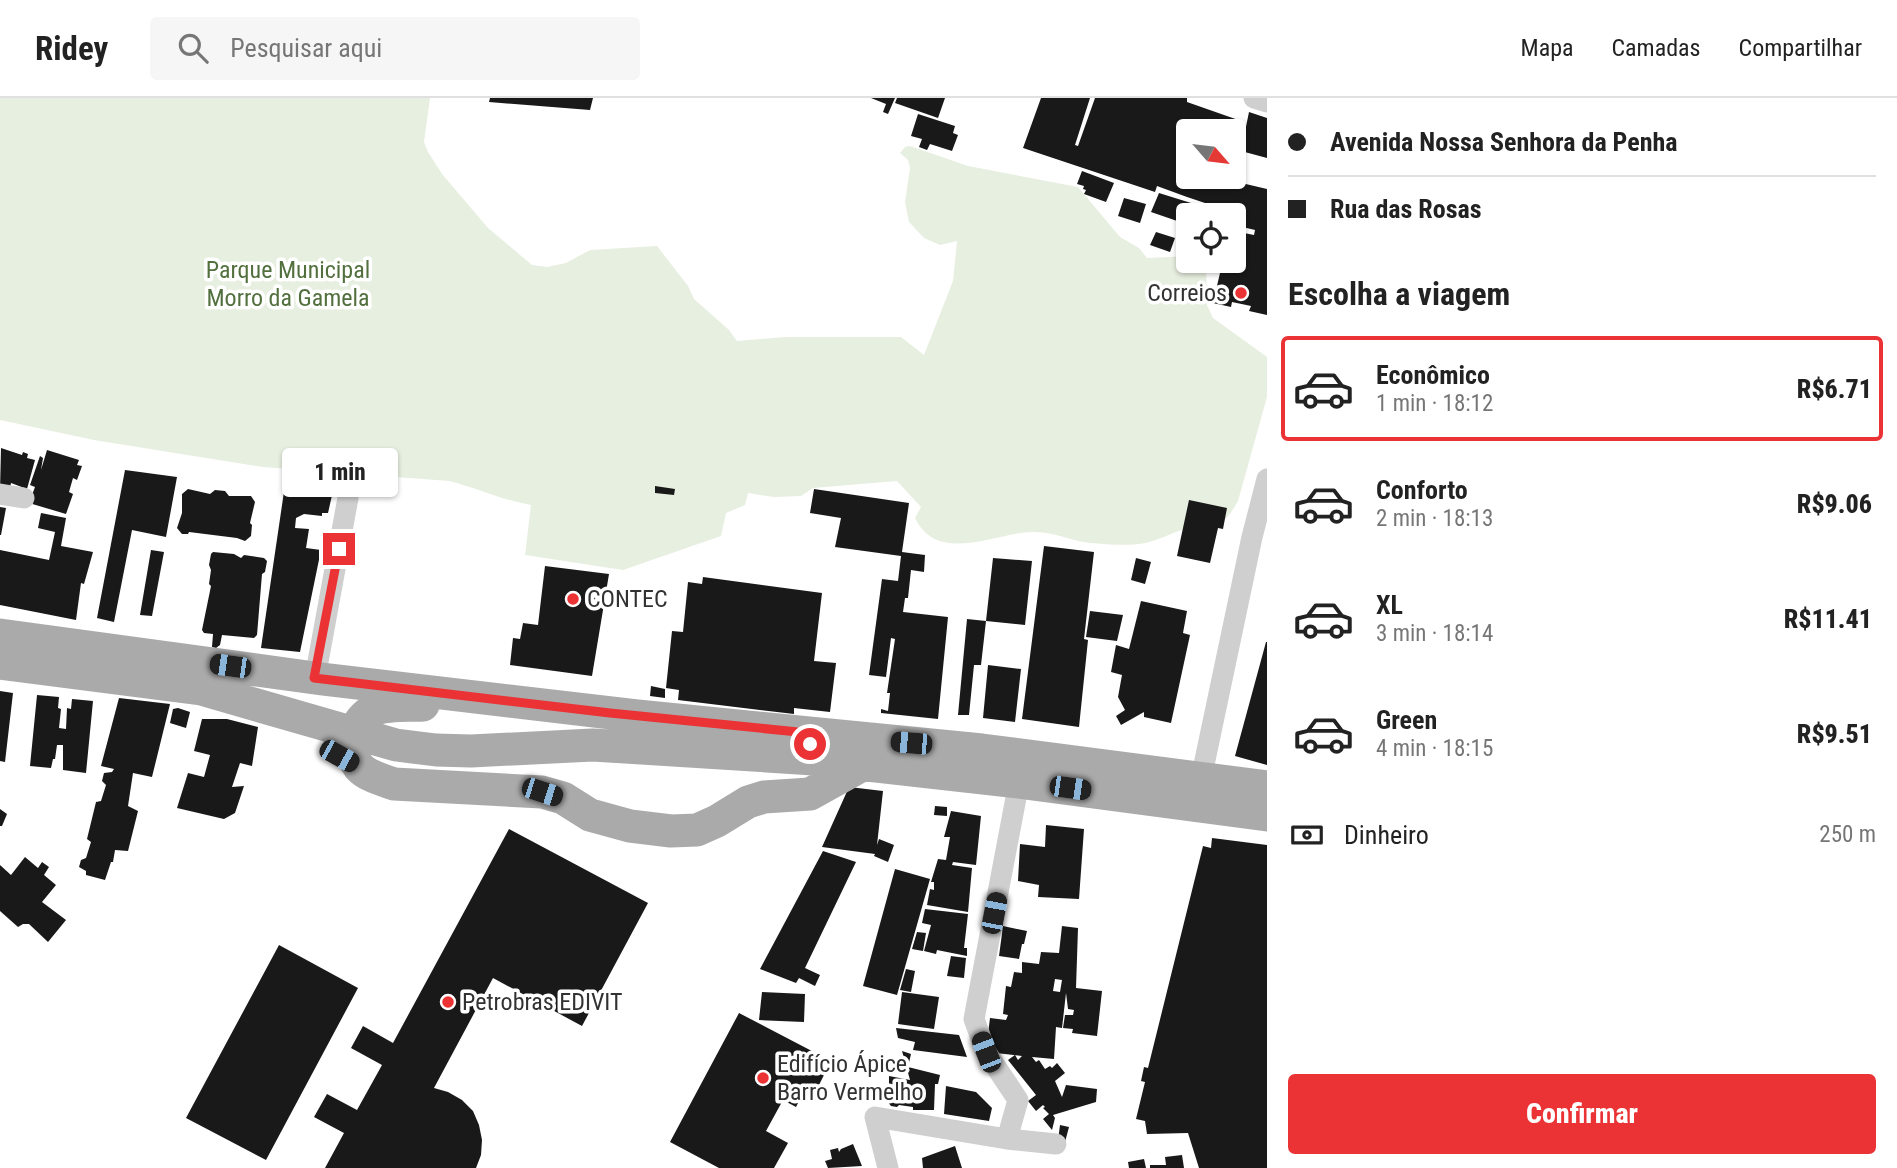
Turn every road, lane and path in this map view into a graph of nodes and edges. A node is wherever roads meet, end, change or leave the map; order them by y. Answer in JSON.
{"nodes":[{"id":1,"x":1254,"y":98,"type":"edge"},
{"id":2,"x":1267,"y":102,"type":"edge"},
{"id":3,"x":1267,"y":479,"type":"edge"},
{"id":4,"x":0,"y":494,"type":"edge"},
{"id":5,"x":24,"y":498,"type":"dead end"},
{"id":6,"x":348,"y":498,"type":"dead end"},
{"id":7,"x":1264,"y":504,"type":"edge"},
{"id":8,"x":0,"y":635,"type":"edge"},
{"id":9,"x":0,"y":663,"type":"edge"},
{"id":10,"x":314,"y":678,"type":"junction"},
{"id":11,"x":503,"y":700,"type":"junction"},
{"id":12,"x":252,"y":702,"type":"junction"},
{"id":13,"x":353,"y":734,"type":"junction"},
{"id":14,"x":806,"y":746,"type":"junction"},
{"id":15,"x":864,"y":764,"type":"junction"},
{"id":16,"x":359,"y":767,"type":"junction"},
{"id":17,"x":1201,"y":779,"type":"junction"},
{"id":18,"x":1019,"y":782,"type":"junction"},
{"id":19,"x":1267,"y":787,"type":"edge"},
{"id":20,"x":790,"y":797,"type":"junction"},
{"id":21,"x":1267,"y":815,"type":"edge"},
{"id":22,"x":1007,"y":1139,"type":"junction"},
{"id":23,"x":1056,"y":1144,"type":"dead end"},
{"id":24,"x":888,"y":1168,"type":"edge"}],
"edges":[{"from":1,"to":2,"type":"street"},
{"from":3,"to":7,"type":"street"},
{"from":4,"to":5,"type":"street"},
{"from":6,"to":10,"type":"street"},
{"from":7,"to":17,"type":"street"},
{"from":8,"to":10,"type":"main road"},
{"from":9,"to":12,"type":"main road"},
{"from":10,"to":11,"type":"main road"},
{"from":11,"to":13,"type":"main road"},
{"from":11,"to":14,"type":"main road"},
{"from":12,"to":13,"type":"main road"},
{"from":12,"to":16,"type":"main road"},
{"from":13,"to":14,"type":"main road"},
{"from":13,"to":16,"type":"main road"},
{"from":14,"to":15,"type":"main road"},
{"from":14,"to":17,"type":"main road"},
{"from":14,"to":20,"type":"main road"},
{"from":15,"to":18,"type":"main road"},
{"from":15,"to":20,"type":"main road"},
{"from":16,"to":20,"type":"main road"},
{"from":17,"to":19,"type":"main road"},
{"from":18,"to":21,"type":"main road"},
{"from":18,"to":22,"type":"street"},
{"from":22,"to":23,"type":"street"},
{"from":22,"to":24,"type":"street"}]}
